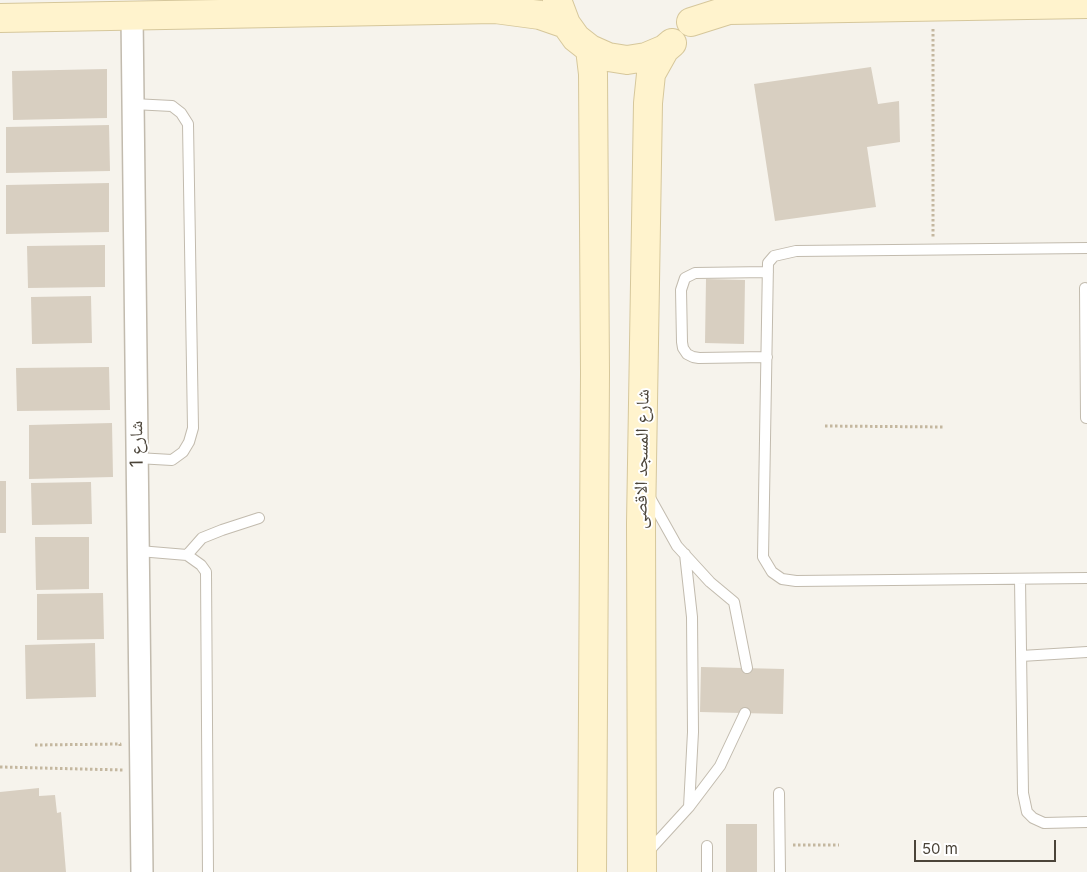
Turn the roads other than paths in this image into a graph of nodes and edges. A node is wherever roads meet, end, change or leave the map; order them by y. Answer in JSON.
{"nodes":[{"id":1,"x":1087,"y":4,"type":"edge"},
{"id":2,"x":413,"y":5,"type":"edge"},
{"id":3,"x":695,"y":11,"type":"edge"},
{"id":4,"x":562,"y":12,"type":"edge"},
{"id":5,"x":132,"y":15,"type":"junction"},
{"id":6,"x":0,"y":18,"type":"edge"},
{"id":7,"x":590,"y":49,"type":"junction"},
{"id":8,"x":665,"y":50,"type":"junction"},
{"id":9,"x":133,"y":104,"type":"junction"},
{"id":10,"x":1087,"y":248,"type":"edge"},
{"id":11,"x":768,"y":272,"type":"junction"},
{"id":12,"x":1085,"y":288,"type":"dead end"},
{"id":13,"x":1086,"y":350,"type":"edge"},
{"id":14,"x":766,"y":357,"type":"junction"},
{"id":15,"x":1086,"y":418,"type":"dead end"},
{"id":16,"x":137,"y":458,"type":"junction"},
{"id":17,"x":642,"y":483,"type":"junction"},
{"id":18,"x":259,"y":518,"type":"dead end"},
{"id":19,"x":139,"y":551,"type":"junction"},
{"id":20,"x":685,"y":554,"type":"junction"},
{"id":21,"x":187,"y":555,"type":"junction"},
{"id":22,"x":1087,"y":578,"type":"edge"},
{"id":23,"x":1020,"y":579,"type":"junction"},
{"id":24,"x":1087,"y":652,"type":"edge"},
{"id":25,"x":1021,"y":656,"type":"junction"},
{"id":26,"x":747,"y":668,"type":"dead end"},
{"id":27,"x":745,"y":713,"type":"dead end"},
{"id":28,"x":779,"y":793,"type":"dead end"},
{"id":29,"x":689,"y":807,"type":"junction"},
{"id":30,"x":1087,"y":822,"type":"edge"},
{"id":31,"x":707,"y":846,"type":"dead end"},
{"id":32,"x":642,"y":866,"type":"edge"},
{"id":33,"x":142,"y":872,"type":"edge"},
{"id":34,"x":208,"y":872,"type":"edge"},
{"id":35,"x":592,"y":872,"type":"edge"},
{"id":36,"x":707,"y":872,"type":"edge"},
{"id":37,"x":780,"y":872,"type":"edge"}],
"edges":[{"from":1,"to":3,"type":"main road"},
{"from":2,"to":4,"type":"main road"},
{"from":2,"to":5,"type":"main road"},
{"from":3,"to":8,"type":"main road"},
{"from":4,"to":7,"type":"main road"},
{"from":5,"to":6,"type":"main road"},
{"from":5,"to":9,"type":"street","name":"شارع 1"},
{"from":7,"to":8,"type":"main road"},
{"from":7,"to":35,"type":"main road"},
{"from":8,"to":17,"type":"main road","name":"شارع المسجد الاقصى"},
{"from":9,"to":16,"type":"street","name":"شارع 1"},
{"from":9,"to":16,"type":"lane"},
{"from":10,"to":11,"type":"lane"},
{"from":11,"to":14,"type":"lane"},
{"from":11,"to":14,"type":"lane"},
{"from":12,"to":13,"type":"lane"},
{"from":13,"to":15,"type":"lane"},
{"from":14,"to":23,"type":"lane"},
{"from":16,"to":19,"type":"street","name":"شارع 1"},
{"from":17,"to":20,"type":"lane"},
{"from":17,"to":32,"type":"main road","name":"شارع المسجد الاقصى"},
{"from":18,"to":21,"type":"lane"},
{"from":19,"to":21,"type":"lane"},
{"from":19,"to":33,"type":"street","name":"شارع 1"},
{"from":20,"to":26,"type":"lane"},
{"from":20,"to":29,"type":"lane"},
{"from":21,"to":34,"type":"lane"},
{"from":22,"to":23,"type":"lane"},
{"from":23,"to":25,"type":"lane"},
{"from":24,"to":25,"type":"lane"},
{"from":25,"to":30,"type":"lane"},
{"from":27,"to":29,"type":"lane"},
{"from":28,"to":37,"type":"lane"},
{"from":29,"to":32,"type":"lane"},
{"from":31,"to":36,"type":"lane"}]}
